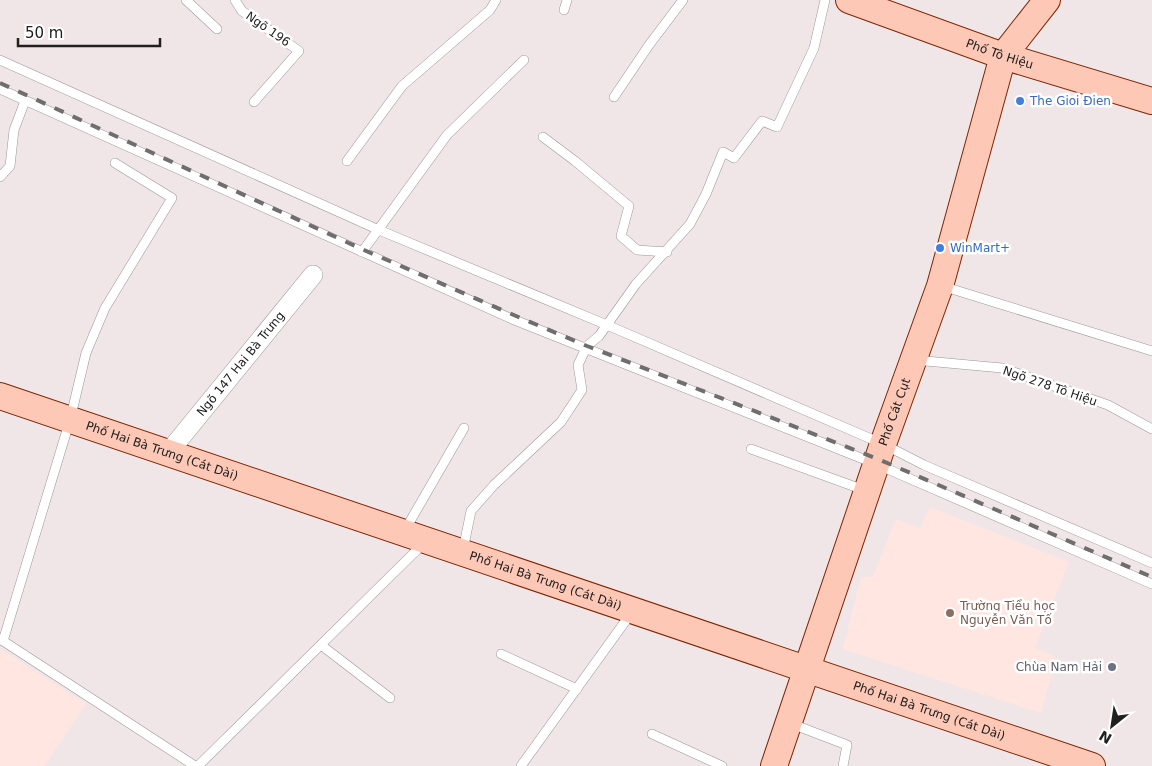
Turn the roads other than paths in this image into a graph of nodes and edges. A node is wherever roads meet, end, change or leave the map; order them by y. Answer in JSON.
{"nodes":[{"id":1,"x":186,"y":0,"type":"edge"},
{"id":2,"x":235,"y":0,"type":"edge"},
{"id":3,"x":496,"y":0,"type":"edge"},
{"id":4,"x":567,"y":0,"type":"edge"},
{"id":5,"x":683,"y":0,"type":"edge"},
{"id":6,"x":825,"y":0,"type":"edge"},
{"id":7,"x":850,"y":0,"type":"edge"},
{"id":8,"x":1047,"y":0,"type":"edge"},
{"id":9,"x":564,"y":10,"type":"dead end"},
{"id":10,"x":217,"y":29,"type":"dead end"},
{"id":11,"x":1003,"y":56,"type":"junction"},
{"id":12,"x":0,"y":60,"type":"edge"},
{"id":13,"x":524,"y":60,"type":"dead end"},
{"id":14,"x":0,"y":89,"type":"edge"},
{"id":15,"x":614,"y":98,"type":"dead end"},
{"id":16,"x":25,"y":101,"type":"junction"},
{"id":17,"x":1152,"y":101,"type":"edge"},
{"id":18,"x":254,"y":102,"type":"dead end"},
{"id":19,"x":543,"y":137,"type":"dead end"},
{"id":20,"x":347,"y":160,"type":"dead end"},
{"id":21,"x":115,"y":163,"type":"dead end"},
{"id":22,"x":0,"y":178,"type":"edge"},
{"id":23,"x":379,"y":230,"type":"junction"},
{"id":24,"x":362,"y":252,"type":"junction"},
{"id":25,"x":667,"y":252,"type":"junction"},
{"id":26,"x":313,"y":275,"type":"dead end"},
{"id":27,"x":940,"y":286,"type":"junction"},
{"id":28,"x":607,"y":324,"type":"junction"},
{"id":29,"x":586,"y":349,"type":"junction"},
{"id":30,"x":1152,"y":351,"type":"edge"},
{"id":31,"x":912,"y":360,"type":"junction"},
{"id":32,"x":0,"y":396,"type":"edge"},
{"id":33,"x":70,"y":420,"type":"junction"},
{"id":34,"x":464,"y":428,"type":"dead end"},
{"id":35,"x":1152,"y":429,"type":"edge"},
{"id":36,"x":752,"y":449,"type":"dead end"},
{"id":37,"x":168,"y":453,"type":"junction"},
{"id":38,"x":880,"y":454,"type":"junction"},
{"id":39,"x":867,"y":491,"type":"junction"},
{"id":40,"x":415,"y":537,"type":"junction"},
{"id":41,"x":462,"y":553,"type":"junction"},
{"id":42,"x":1152,"y":563,"type":"edge"},
{"id":43,"x":1152,"y":584,"type":"edge"},
{"id":44,"x":633,"y":611,"type":"junction"},
{"id":45,"x":1,"y":640,"type":"edge"},
{"id":46,"x":321,"y":645,"type":"junction"},
{"id":47,"x":501,"y":654,"type":"dead end"},
{"id":48,"x":807,"y":670,"type":"junction"},
{"id":49,"x":576,"y":689,"type":"junction"},
{"id":50,"x":390,"y":698,"type":"dead end"},
{"id":51,"x":789,"y":723,"type":"junction"},
{"id":52,"x":652,"y":734,"type":"dead end"},
{"id":53,"x":197,"y":766,"type":"edge"},
{"id":54,"x":521,"y":766,"type":"edge"},
{"id":55,"x":722,"y":766,"type":"edge"},
{"id":56,"x":774,"y":766,"type":"edge"},
{"id":57,"x":843,"y":766,"type":"edge"},
{"id":58,"x":1092,"y":766,"type":"edge"}],
"edges":[{"from":1,"to":10,"type":"lane"},
{"from":2,"to":18,"type":"lane","name":"Ngõ 196"},
{"from":3,"to":20,"type":"lane"},
{"from":4,"to":9,"type":"lane"},
{"from":5,"to":15,"type":"lane"},
{"from":6,"to":25,"type":"lane"},
{"from":7,"to":11,"type":"main road","name":"Phố Tô Hiệu"},
{"from":8,"to":11,"type":"main road"},
{"from":11,"to":17,"type":"main road","name":"Phố Tô Hiệu"},
{"from":11,"to":27,"type":"main road","name":"Phố Cát Cụt"},
{"from":12,"to":23,"type":"lane"},
{"from":13,"to":23,"type":"lane"},
{"from":14,"to":16,"type":"lane"},
{"from":16,"to":22,"type":"lane"},
{"from":16,"to":24,"type":"lane"},
{"from":19,"to":25,"type":"lane"},
{"from":21,"to":33,"type":"lane"},
{"from":23,"to":24,"type":"lane"},
{"from":23,"to":28,"type":"lane"},
{"from":24,"to":29,"type":"lane"},
{"from":25,"to":28,"type":"lane"},
{"from":26,"to":37,"type":"street","name":"Ngõ 147 Hai Bà Trưng"},
{"from":27,"to":30,"type":"lane"},
{"from":27,"to":31,"type":"main road","name":"Phố Cát Cụt"},
{"from":28,"to":29,"type":"lane"},
{"from":28,"to":38,"type":"lane"},
{"from":29,"to":38,"type":"lane"},
{"from":29,"to":41,"type":"lane"},
{"from":31,"to":35,"type":"lane","name":"Ngõ 278 Tô Hiệu"},
{"from":31,"to":38,"type":"main road","name":"Phố Cát Cụt"},
{"from":32,"to":33,"type":"main road","name":"Phố Hai Bà Trưng (Cát Dài)"},
{"from":33,"to":37,"type":"main road","name":"Phố Hai Bà Trưng (Cát Dài)"},
{"from":33,"to":45,"type":"lane"},
{"from":34,"to":40,"type":"lane"},
{"from":36,"to":39,"type":"lane"},
{"from":37,"to":40,"type":"main road","name":"Phố Hai Bà Trưng (Cát Dài)"},
{"from":38,"to":39,"type":"main road","name":"Phố Cát Cụt"},
{"from":38,"to":42,"type":"lane"},
{"from":38,"to":43,"type":"lane"},
{"from":39,"to":48,"type":"main road","name":"Phố Cát Cụt"},
{"from":40,"to":41,"type":"main road","name":"Phố Hai Bà Trưng (Cát Dài)"},
{"from":40,"to":46,"type":"lane"},
{"from":41,"to":44,"type":"main road","name":"Phố Hai Bà Trưng (Cát Dài)"},
{"from":44,"to":48,"type":"main road","name":"Phố Hai Bà Trưng (Cát Dài)"},
{"from":44,"to":49,"type":"lane"},
{"from":45,"to":53,"type":"lane"},
{"from":46,"to":50,"type":"lane"},
{"from":46,"to":53,"type":"lane"},
{"from":47,"to":49,"type":"lane"},
{"from":48,"to":51,"type":"main road","name":"Phố Cát Cụt"},
{"from":48,"to":58,"type":"main road","name":"Phố Hai Bà Trưng (Cát Dài)"},
{"from":49,"to":54,"type":"lane"},
{"from":51,"to":56,"type":"main road","name":"Phố Cát Cụt"},
{"from":51,"to":57,"type":"lane"},
{"from":52,"to":55,"type":"lane"}]}
